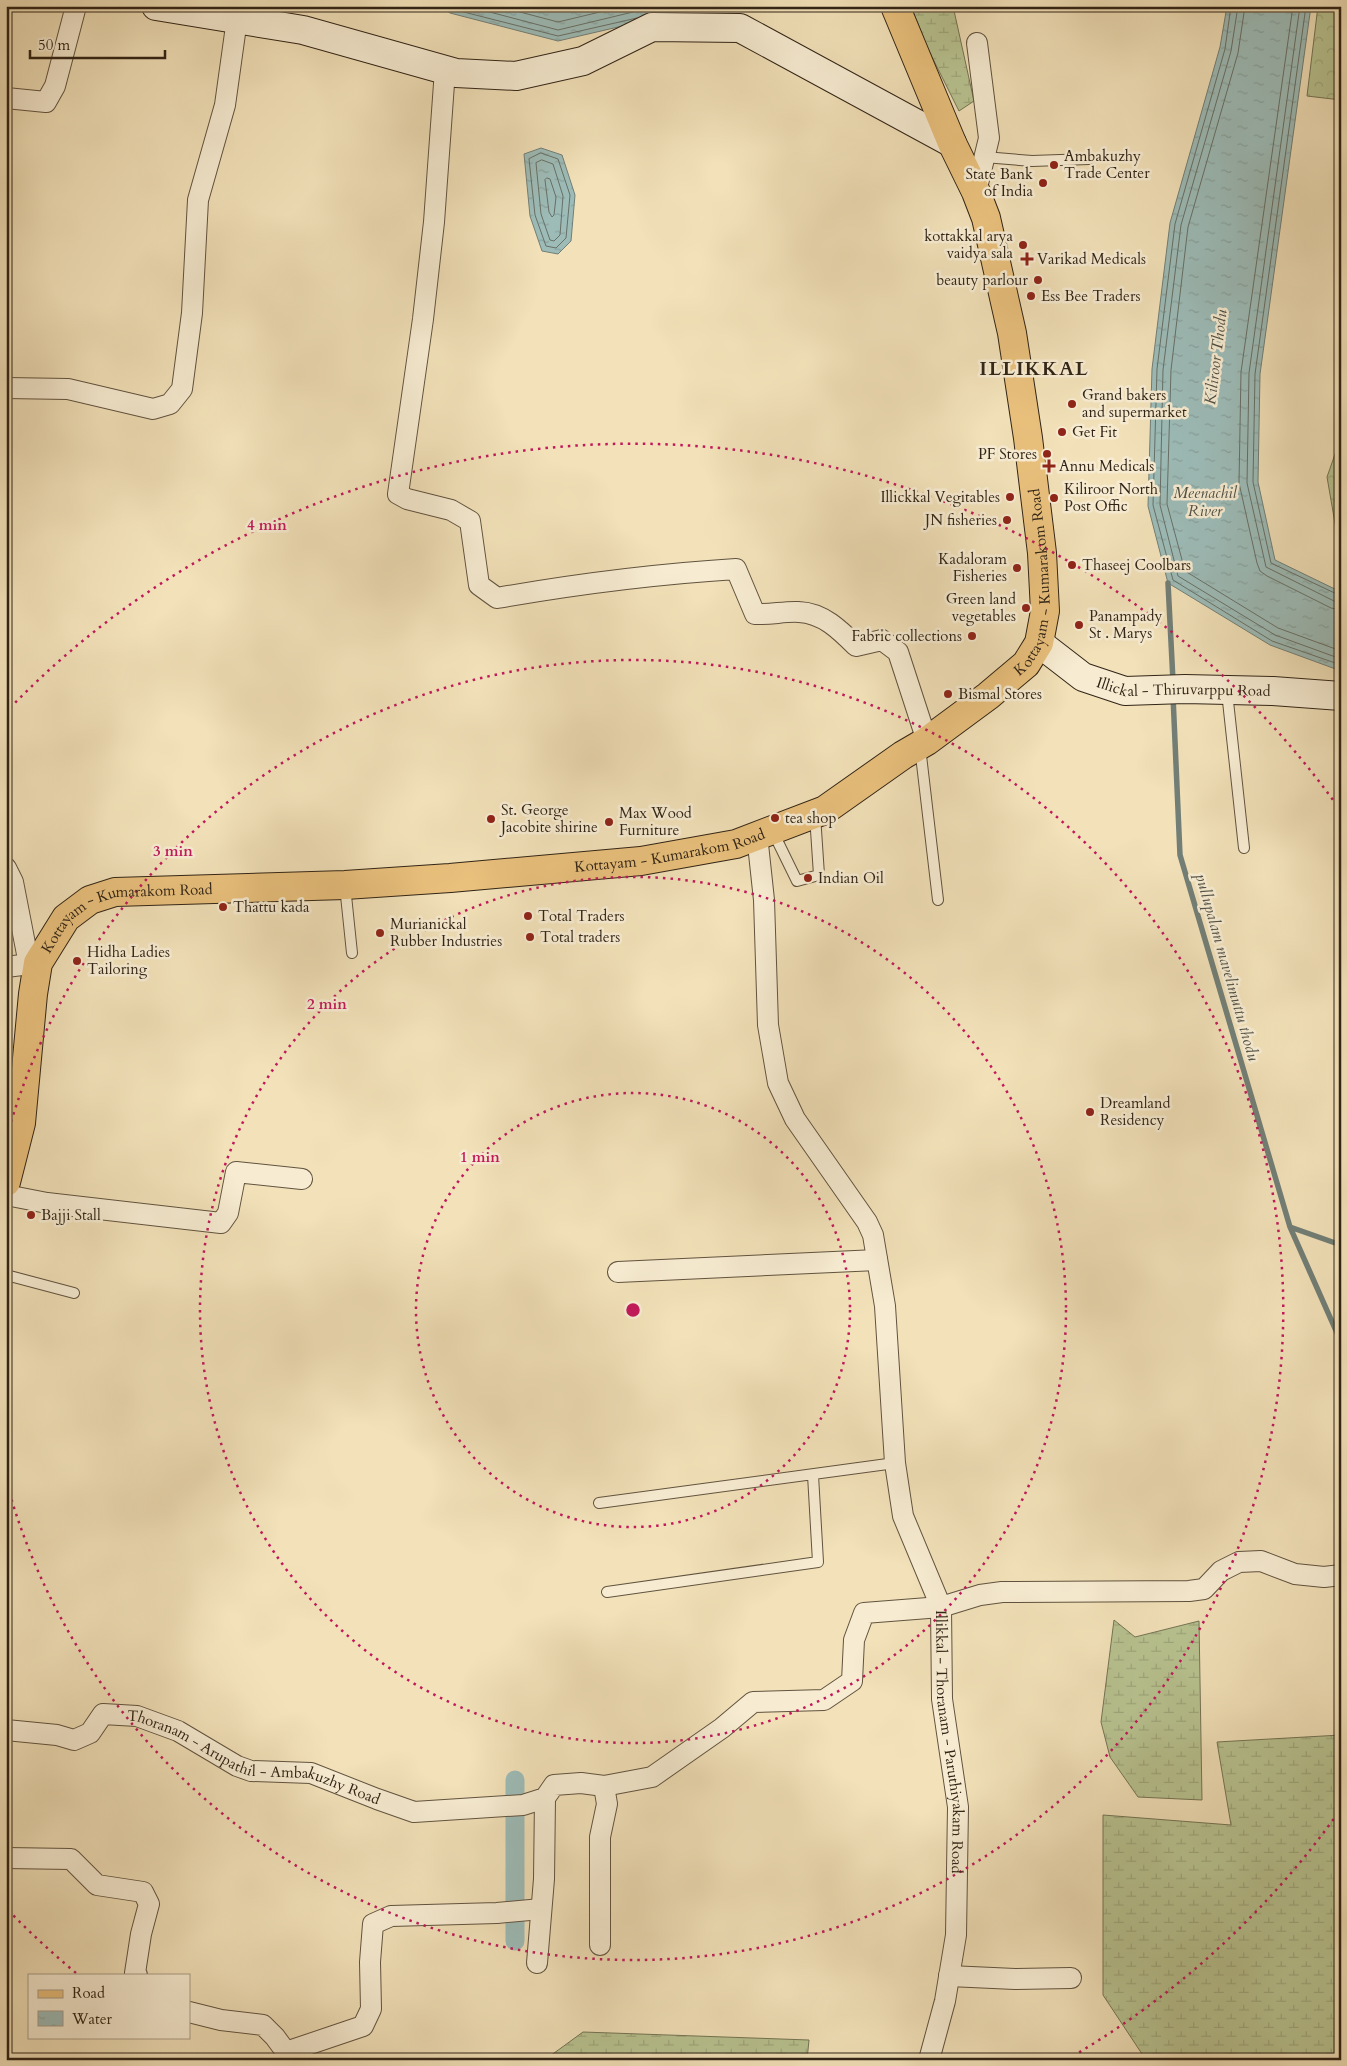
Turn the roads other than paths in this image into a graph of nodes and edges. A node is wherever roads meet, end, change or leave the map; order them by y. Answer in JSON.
{"nodes":[{"id":1,"x":76,"y":6,"type":"edge"},
{"id":2,"x":156,"y":6,"type":"edge"},
{"id":3,"x":895,"y":6,"type":"edge"},
{"id":4,"x":237,"y":19,"type":"junction"},
{"id":5,"x":977,"y":43,"type":"dead end"},
{"id":6,"x":445,"y":70,"type":"junction"},
{"id":7,"x":6,"y":98,"type":"edge"},
{"id":8,"x":952,"y":143,"type":"junction"},
{"id":9,"x":984,"y":157,"type":"junction"},
{"id":10,"x":1089,"y":159,"type":"dead end"},
{"id":11,"x":976,"y":192,"type":"junction"},
{"id":12,"x":6,"y":388,"type":"edge"},
{"id":13,"x":1038,"y":643,"type":"junction"},
{"id":14,"x":1227,"y":691,"type":"junction"},
{"id":15,"x":1341,"y":696,"type":"edge"},
{"id":16,"x":923,"y":744,"type":"junction"},
{"id":17,"x":815,"y":814,"type":"junction"},
{"id":18,"x":765,"y":832,"type":"junction"},
{"id":19,"x":1244,"y":848,"type":"dead end"},
{"id":20,"x":6,"y":868,"type":"edge"},
{"id":21,"x":345,"y":885,"type":"junction"},
{"id":22,"x":938,"y":900,"type":"dead end"},
{"id":23,"x":352,"y":953,"type":"dead end"},
{"id":24,"x":33,"y":963,"type":"junction"},
{"id":25,"x":6,"y":967,"type":"edge"},
{"id":26,"x":302,"y":1179,"type":"dead end"},
{"id":27,"x":6,"y":1182,"type":"edge"},
{"id":28,"x":6,"y":1195,"type":"edge"},
{"id":29,"x":877,"y":1260,"type":"junction"},
{"id":30,"x":618,"y":1272,"type":"dead end"},
{"id":31,"x":6,"y":1275,"type":"edge"},
{"id":32,"x":74,"y":1293,"type":"dead end"},
{"id":33,"x":895,"y":1463,"type":"junction"},
{"id":34,"x":813,"y":1475,"type":"junction"},
{"id":35,"x":599,"y":1503,"type":"dead end"},
{"id":36,"x":1341,"y":1575,"type":"edge"},
{"id":37,"x":607,"y":1592,"type":"dead end"},
{"id":38,"x":941,"y":1607,"type":"junction"},
{"id":39,"x":6,"y":1730,"type":"edge"},
{"id":40,"x":604,"y":1786,"type":"junction"},
{"id":41,"x":545,"y":1798,"type":"junction"},
{"id":42,"x":6,"y":1858,"type":"edge"},
{"id":43,"x":541,"y":1909,"type":"junction"},
{"id":44,"x":600,"y":1945,"type":"dead end"},
{"id":45,"x":537,"y":1963,"type":"dead end"},
{"id":46,"x":136,"y":1974,"type":"edge"},
{"id":47,"x":949,"y":1976,"type":"junction"},
{"id":48,"x":1071,"y":1978,"type":"dead end"},
{"id":49,"x":190,"y":2012,"type":"edge"},
{"id":50,"x":929,"y":2060,"type":"edge"}],
"edges":[{"from":1,"to":7,"type":"street"},
{"from":2,"to":4,"type":"street"},
{"from":3,"to":8,"type":"main road","name":"Kottayam - Kumarakom Road"},
{"from":4,"to":6,"type":"street"},
{"from":4,"to":12,"type":"street"},
{"from":5,"to":9,"type":"street"},
{"from":6,"to":8,"type":"street"},
{"from":6,"to":16,"type":"street"},
{"from":8,"to":11,"type":"main road","name":"Kottayam - Kumarakom Road"},
{"from":9,"to":10,"type":"lane"},
{"from":9,"to":11,"type":"street"},
{"from":11,"to":13,"type":"main road","name":"Kottayam - Kumarakom Road"},
{"from":13,"to":14,"type":"street","name":"Illickal - Thiruvarppu Road"},
{"from":13,"to":16,"type":"main road","name":"Kottayam - Kumarakom Road"},
{"from":14,"to":15,"type":"street","name":"Illickal - Thiruvarppu Road"},
{"from":14,"to":19,"type":"lane"},
{"from":16,"to":17,"type":"main road","name":"Kottayam - Kumarakom Road"},
{"from":16,"to":22,"type":"lane"},
{"from":17,"to":18,"type":"main road","name":"Kottayam - Kumarakom Road"},
{"from":17,"to":18,"type":"lane"},
{"from":18,"to":21,"type":"main road","name":"Kottayam - Kumarakom Road"},
{"from":18,"to":29,"type":"street","name":"Illikkal - Thoranam - Paruthiyakam Road"},
{"from":20,"to":24,"type":"street"},
{"from":21,"to":23,"type":"lane"},
{"from":21,"to":24,"type":"main road","name":"Kottayam - Kumarakom Road"},
{"from":24,"to":25,"type":"street"},
{"from":24,"to":27,"type":"main road","name":"Kottayam - Kumarakom Road"},
{"from":26,"to":28,"type":"street"},
{"from":29,"to":30,"type":"street"},
{"from":29,"to":33,"type":"street","name":"Illikkal - Thoranam - Paruthiyakam Road"},
{"from":31,"to":32,"type":"lane"},
{"from":33,"to":34,"type":"lane"},
{"from":33,"to":38,"type":"street","name":"Illikkal - Thoranam - Paruthiyakam Road"},
{"from":34,"to":35,"type":"lane"},
{"from":34,"to":37,"type":"lane"},
{"from":36,"to":38,"type":"street"},
{"from":38,"to":40,"type":"street","name":"Thoranam - Arupathil - Ambakuzhy Road"},
{"from":38,"to":47,"type":"street","name":"Illikkal - Thoranam - Paruthiyakam Road"},
{"from":39,"to":41,"type":"street","name":"Thoranam - Arupathil - Ambakuzhy Road"},
{"from":40,"to":41,"type":"street","name":"Thoranam - Arupathil - Ambakuzhy Road"},
{"from":40,"to":44,"type":"street"},
{"from":41,"to":43,"type":"street"},
{"from":42,"to":46,"type":"street"},
{"from":43,"to":45,"type":"street"},
{"from":43,"to":49,"type":"street"},
{"from":47,"to":48,"type":"street"},
{"from":47,"to":50,"type":"street","name":"Illikkal - Thoranam - Paruthiyakam Road"}]}
